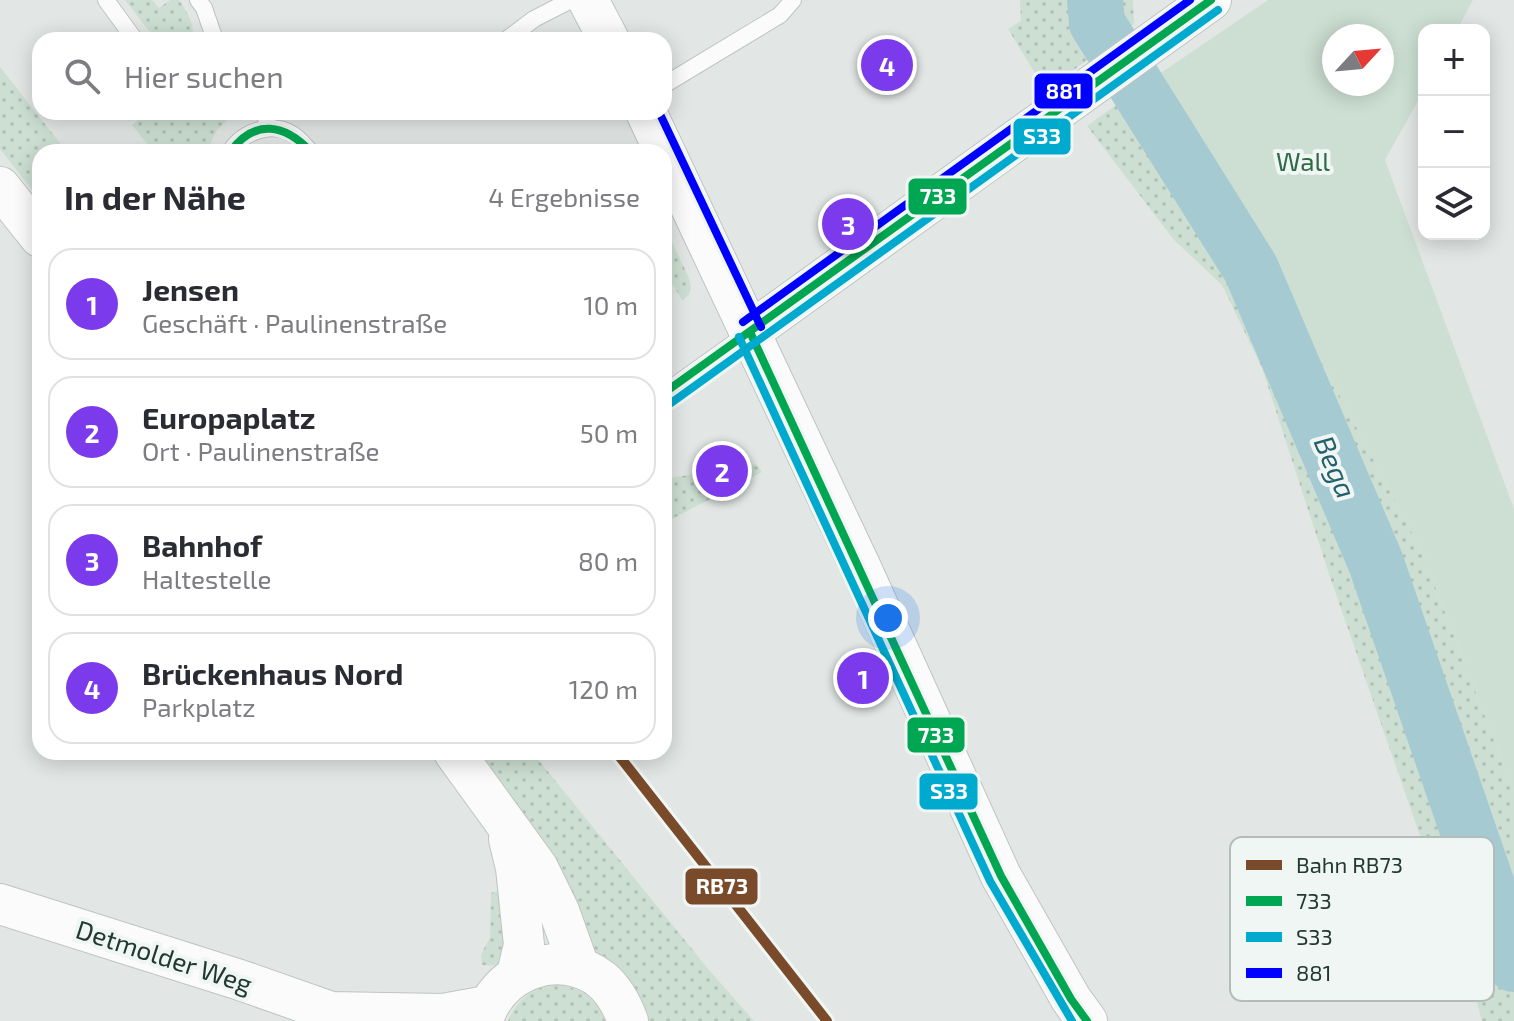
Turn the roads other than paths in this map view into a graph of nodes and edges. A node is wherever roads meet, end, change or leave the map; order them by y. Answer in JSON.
{"nodes":[{"id":1,"x":106,"y":0,"type":"edge"},
{"id":2,"x":198,"y":0,"type":"edge"},
{"id":3,"x":571,"y":0,"type":"edge"},
{"id":4,"x":588,"y":0,"type":"edge"},
{"id":5,"x":793,"y":0,"type":"edge"},
{"id":6,"x":1211,"y":0,"type":"edge"},
{"id":7,"x":129,"y":32,"type":"edge"},
{"id":8,"x":210,"y":32,"type":"edge"},
{"id":9,"x":517,"y":32,"type":"edge"},
{"id":10,"x":605,"y":32,"type":"edge"},
{"id":11,"x":672,"y":80,"type":"edge"},
{"id":12,"x":266,"y":120,"type":"edge"},
{"id":13,"x":650,"y":120,"type":"edge"},
{"id":14,"x":238,"y":144,"type":"edge"},
{"id":15,"x":303,"y":144,"type":"edge"},
{"id":16,"x":661,"y":144,"type":"edge"},
{"id":17,"x":672,"y":167,"type":"edge"},
{"id":18,"x":0,"y":187,"type":"edge"},
{"id":19,"x":32,"y":227,"type":"edge"},
{"id":20,"x":750,"y":332,"type":"junction"},
{"id":21,"x":672,"y":387,"type":"edge"},
{"id":22,"x":460,"y":760,"type":"edge"},
{"id":23,"x":505,"y":823,"type":"junction"},
{"id":24,"x":0,"y":904,"type":"edge"},
{"id":25,"x":579,"y":967,"type":"junction"},
{"id":26,"x":517,"y":974,"type":"junction"},
{"id":27,"x":485,"y":1013,"type":"edge"},
{"id":28,"x":342,"y":1016,"type":"edge"},
{"id":29,"x":628,"y":1021,"type":"edge"},
{"id":30,"x":1087,"y":1021,"type":"edge"}],
"edges":[{"from":1,"to":7,"type":"lane"},
{"from":2,"to":8,"type":"lane"},
{"from":3,"to":9,"type":"lane"},
{"from":4,"to":10,"type":"street"},
{"from":5,"to":11,"type":"lane"},
{"from":6,"to":20,"type":"street"},
{"from":12,"to":14,"type":"lane"},
{"from":12,"to":15,"type":"lane"},
{"from":13,"to":16,"type":"street"},
{"from":17,"to":20,"type":"street"},
{"from":18,"to":19,"type":"street"},
{"from":20,"to":21,"type":"lane"},
{"from":20,"to":30,"type":"street"},
{"from":22,"to":23,"type":"street"},
{"from":23,"to":25,"type":"street"},
{"from":23,"to":26,"type":"street"},
{"from":24,"to":28,"type":"street","name":"Detmolder Weg"},
{"from":25,"to":26,"type":"street"},
{"from":25,"to":29,"type":"street"},
{"from":26,"to":27,"type":"street"},
{"from":27,"to":28,"type":"street","name":"Detmolder Weg"}]}
